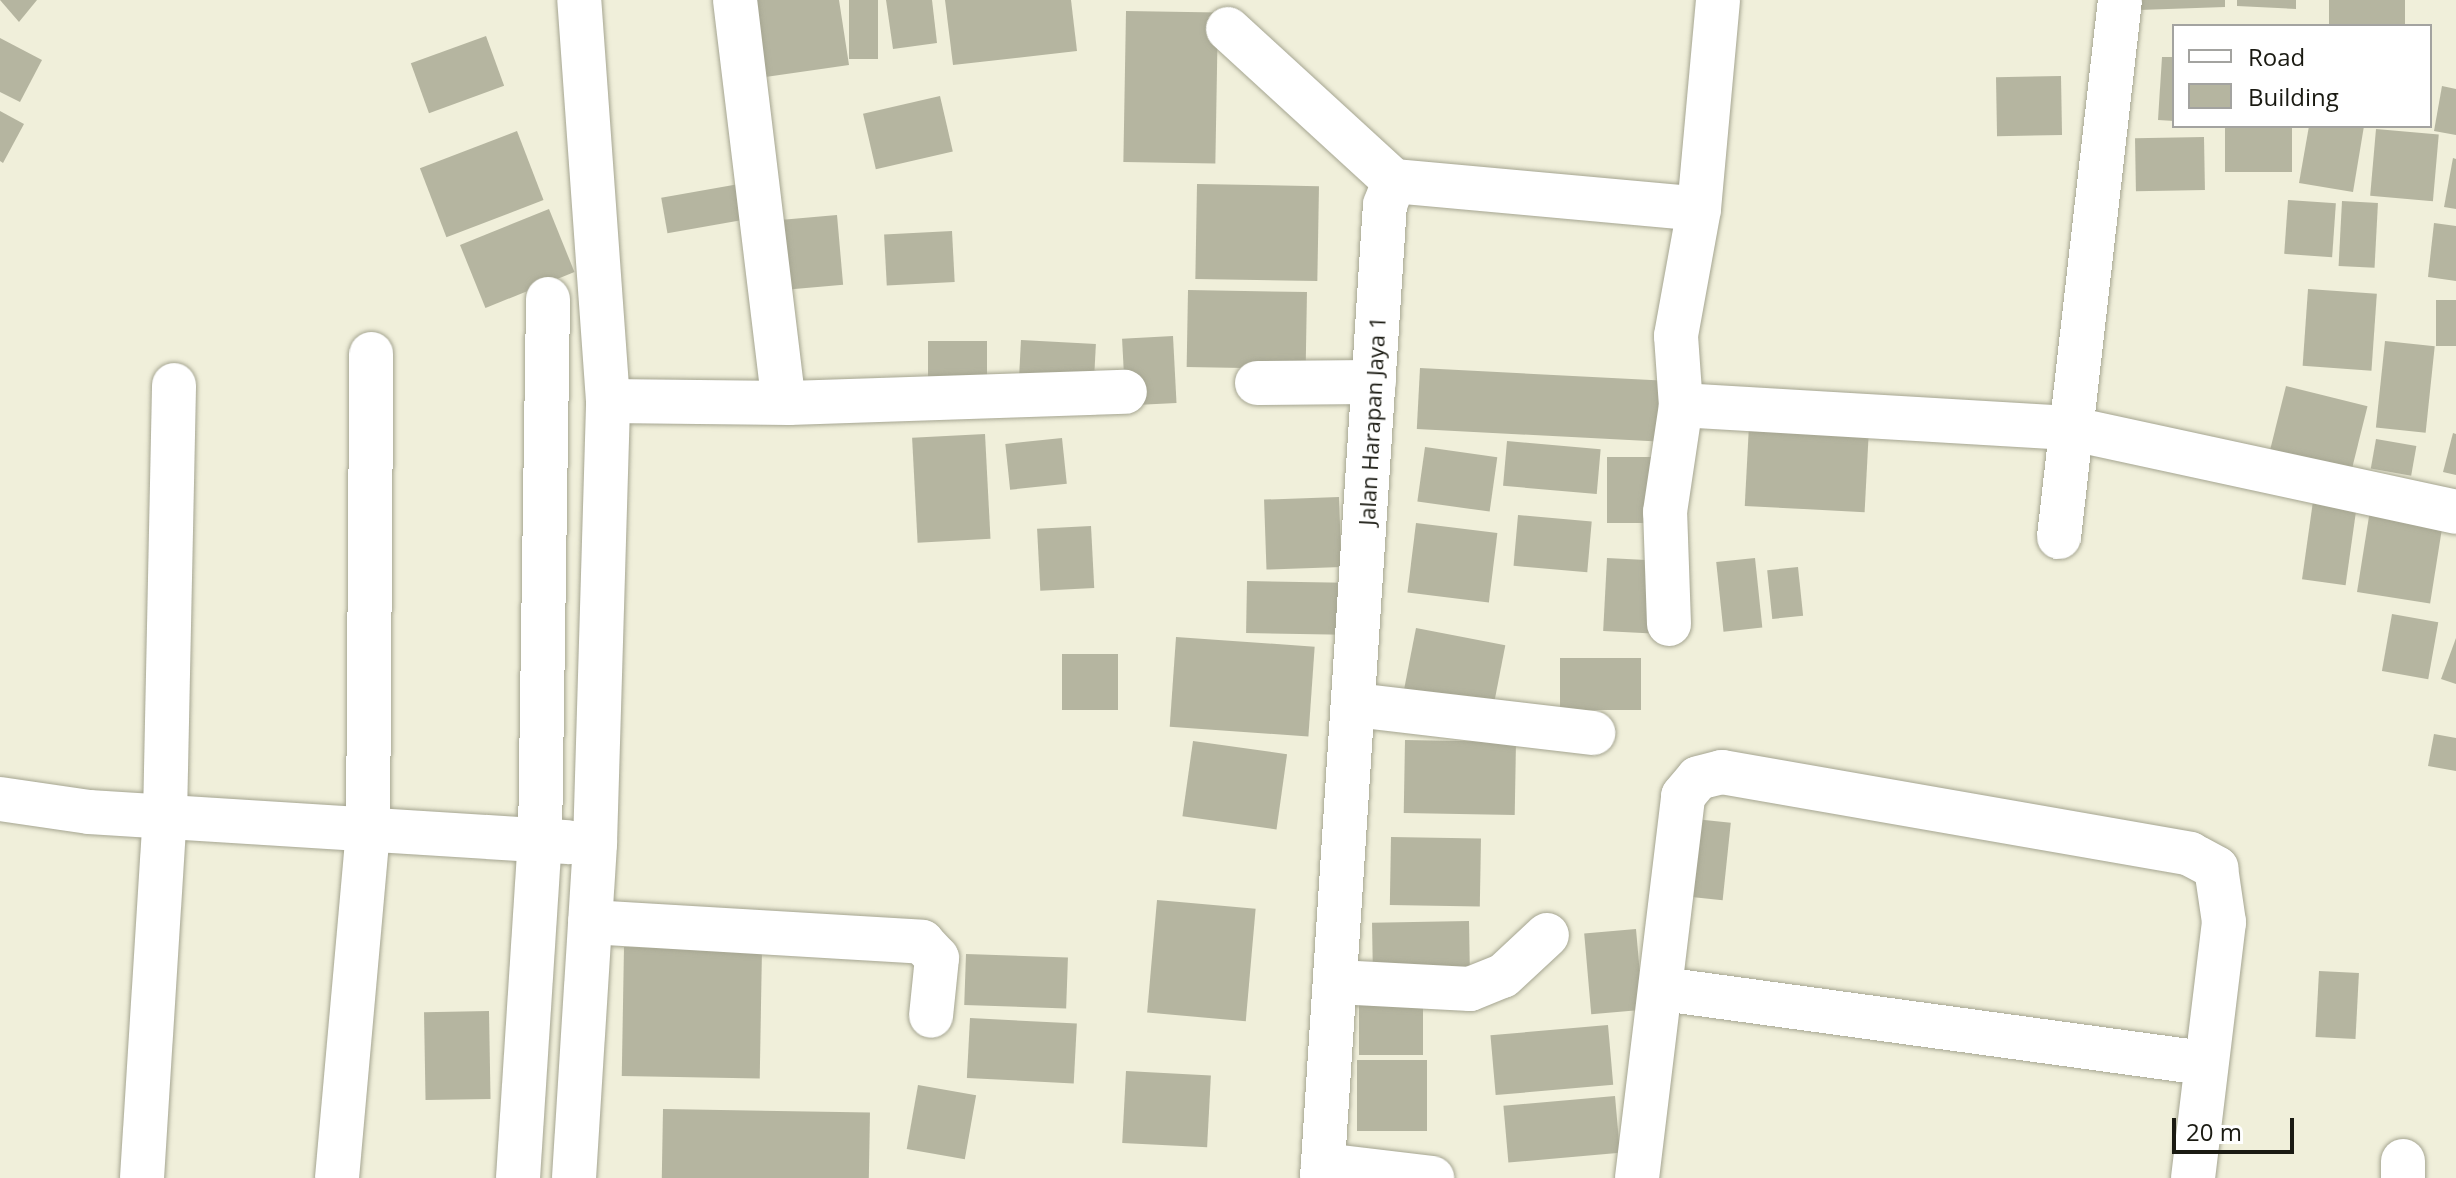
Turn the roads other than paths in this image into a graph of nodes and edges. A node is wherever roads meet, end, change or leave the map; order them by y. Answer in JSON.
{"nodes":[{"id":1,"x":579,"y":0,"type":"edge"},
{"id":2,"x":735,"y":0,"type":"edge"},
{"id":3,"x":1718,"y":0,"type":"edge"},
{"id":4,"x":2120,"y":0,"type":"edge"},
{"id":5,"x":1228,"y":29,"type":"dead end"},
{"id":6,"x":1394,"y":181,"type":"junction"},
{"id":7,"x":1699,"y":209,"type":"junction"},
{"id":8,"x":548,"y":299,"type":"dead end"},
{"id":9,"x":371,"y":354,"type":"dead end"},
{"id":10,"x":1374,"y":382,"type":"junction"},
{"id":11,"x":1257,"y":383,"type":"dead end"},
{"id":12,"x":174,"y":385,"type":"dead end"},
{"id":13,"x":1125,"y":392,"type":"dead end"},
{"id":14,"x":608,"y":401,"type":"junction"},
{"id":15,"x":789,"y":403,"type":"junction"},
{"id":16,"x":1681,"y":405,"type":"junction"},
{"id":17,"x":2068,"y":428,"type":"junction"},
{"id":18,"x":2456,"y":512,"type":"edge"},
{"id":19,"x":2059,"y":537,"type":"dead end"},
{"id":20,"x":1669,"y":624,"type":"dead end"},
{"id":21,"x":1355,"y":705,"type":"junction"},
{"id":22,"x":1593,"y":733,"type":"dead end"},
{"id":23,"x":0,"y":799,"type":"edge"},
{"id":24,"x":165,"y":817,"type":"junction"},
{"id":25,"x":368,"y":829,"type":"junction"},
{"id":26,"x":540,"y":840,"type":"junction"},
{"id":27,"x":595,"y":844,"type":"junction"},
{"id":28,"x":590,"y":922,"type":"junction"},
{"id":29,"x":1547,"y":935,"type":"dead end"},
{"id":30,"x":1337,"y":982,"type":"junction"},
{"id":31,"x":1663,"y":989,"type":"junction"},
{"id":32,"x":931,"y":1016,"type":"dead end"},
{"id":33,"x":2203,"y":1063,"type":"junction"},
{"id":34,"x":1323,"y":1172,"type":"edge"},
{"id":35,"x":142,"y":1178,"type":"edge"},
{"id":36,"x":337,"y":1178,"type":"edge"},
{"id":37,"x":518,"y":1178,"type":"edge"},
{"id":38,"x":574,"y":1178,"type":"edge"},
{"id":39,"x":1432,"y":1178,"type":"edge"},
{"id":40,"x":1637,"y":1178,"type":"edge"},
{"id":41,"x":2193,"y":1178,"type":"edge"}],
"edges":[{"from":1,"to":14,"type":"street"},
{"from":2,"to":15,"type":"street"},
{"from":3,"to":7,"type":"street"},
{"from":4,"to":17,"type":"street"},
{"from":5,"to":6,"type":"street"},
{"from":6,"to":7,"type":"street"},
{"from":6,"to":10,"type":"street","name":"Jalan Harapan Jaya 1"},
{"from":7,"to":16,"type":"street"},
{"from":8,"to":26,"type":"street"},
{"from":9,"to":25,"type":"street"},
{"from":10,"to":11,"type":"street"},
{"from":10,"to":21,"type":"street","name":"Jalan Harapan Jaya 1"},
{"from":12,"to":24,"type":"street"},
{"from":13,"to":15,"type":"street"},
{"from":14,"to":15,"type":"street"},
{"from":14,"to":27,"type":"street"},
{"from":16,"to":17,"type":"street"},
{"from":16,"to":20,"type":"street"},
{"from":17,"to":18,"type":"street"},
{"from":17,"to":19,"type":"street"},
{"from":21,"to":22,"type":"street"},
{"from":21,"to":30,"type":"street","name":"Jalan Harapan Jaya 1"},
{"from":23,"to":24,"type":"street"},
{"from":24,"to":25,"type":"street"},
{"from":24,"to":35,"type":"street"},
{"from":25,"to":26,"type":"street"},
{"from":25,"to":36,"type":"street"},
{"from":26,"to":27,"type":"street"},
{"from":26,"to":37,"type":"street"},
{"from":27,"to":28,"type":"street"},
{"from":28,"to":32,"type":"street"},
{"from":28,"to":38,"type":"street"},
{"from":29,"to":30,"type":"street"},
{"from":30,"to":34,"type":"street","name":"Jalan Harapan Jaya 1"},
{"from":31,"to":33,"type":"street"},
{"from":31,"to":33,"type":"street"},
{"from":31,"to":40,"type":"street"},
{"from":33,"to":41,"type":"street"},
{"from":34,"to":39,"type":"street"}]}
